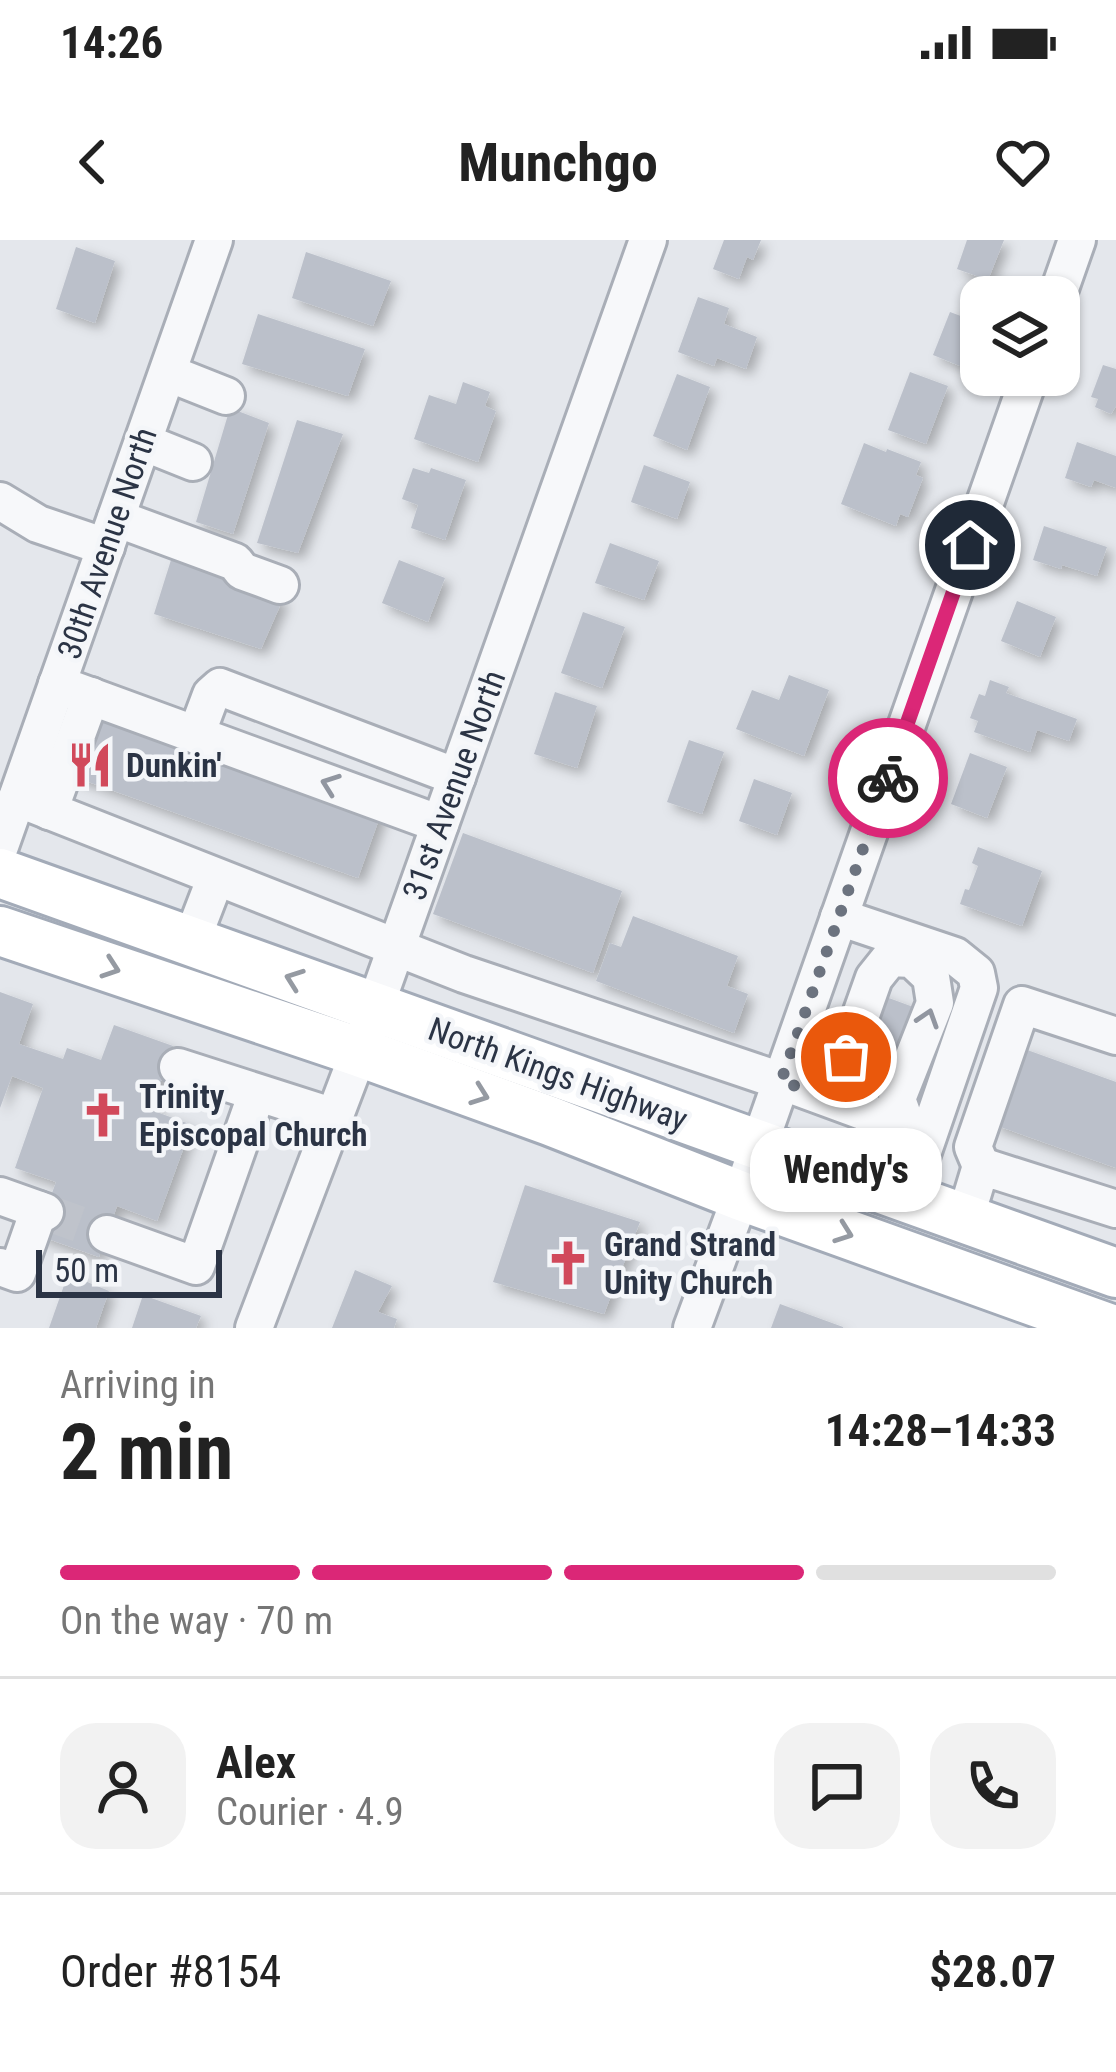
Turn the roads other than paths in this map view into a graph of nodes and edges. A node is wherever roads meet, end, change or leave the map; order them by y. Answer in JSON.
{"nodes":[{"id":1,"x":214,"y":240,"type":"edge"},
{"id":2,"x":648,"y":240,"type":"edge"},
{"id":3,"x":1077,"y":240,"type":"edge"},
{"id":4,"x":1064,"y":276,"type":"edge"},
{"id":5,"x":168,"y":373,"type":"junction"},
{"id":6,"x":226,"y":396,"type":"dead end"},
{"id":7,"x":1023,"y":396,"type":"edge"},
{"id":8,"x":143,"y":442,"type":"junction"},
{"id":9,"x":193,"y":462,"type":"dead end"},
{"id":10,"x":0,"y":501,"type":"edge"},
{"id":11,"x":111,"y":532,"type":"junction"},
{"id":12,"x":280,"y":584,"type":"dead end"},
{"id":13,"x":74,"y":690,"type":"junction"},
{"id":14,"x":196,"y":735,"type":"junction"},
{"id":15,"x":16,"y":753,"type":"edge"},
{"id":16,"x":457,"y":777,"type":"junction"},
{"id":17,"x":33,"y":804,"type":"junction"},
{"id":18,"x":440,"y":824,"type":"junction"},
{"id":19,"x":0,"y":846,"type":"edge"},
{"id":20,"x":0,"y":873,"type":"edge"},
{"id":21,"x":216,"y":877,"type":"junction"},
{"id":22,"x":839,"y":917,"type":"junction"},
{"id":23,"x":0,"y":931,"type":"edge"},
{"id":24,"x":191,"y":942,"type":"junction"},
{"id":25,"x":395,"y":948,"type":"junction"},
{"id":26,"x":914,"y":951,"type":"junction"},
{"id":27,"x":464,"y":974,"type":"junction"},
{"id":28,"x":979,"y":988,"type":"junction"},
{"id":29,"x":535,"y":999,"type":"junction"},
{"id":30,"x":1022,"y":1005,"type":"junction"},
{"id":31,"x":604,"y":1022,"type":"junction"},
{"id":32,"x":367,"y":1030,"type":"junction"},
{"id":33,"x":441,"y":1031,"type":"junction"},
{"id":34,"x":1116,"y":1036,"type":"edge"},
{"id":35,"x":664,"y":1042,"type":"junction"},
{"id":36,"x":514,"y":1058,"type":"junction"},
{"id":37,"x":178,"y":1067,"type":"dead end"},
{"id":38,"x":580,"y":1082,"type":"junction"},
{"id":39,"x":794,"y":1086,"type":"junction"},
{"id":40,"x":257,"y":1093,"type":"junction"},
{"id":41,"x":641,"y":1104,"type":"junction"},
{"id":42,"x":334,"y":1117,"type":"junction"},
{"id":43,"x":917,"y":1131,"type":"junction"},
{"id":44,"x":758,"y":1147,"type":"junction"},
{"id":45,"x":981,"y":1166,"type":"junction"},
{"id":46,"x":0,"y":1196,"type":"edge"},
{"id":47,"x":741,"y":1196,"type":"junction"},
{"id":48,"x":907,"y":1198,"type":"junction"},
{"id":49,"x":1099,"y":1204,"type":"edge"},
{"id":50,"x":965,"y":1219,"type":"junction"},
{"id":51,"x":107,"y":1234,"type":"tunnel mouth"},
{"id":52,"x":1063,"y":1254,"type":"junction"},
{"id":53,"x":0,"y":1267,"type":"edge"},
{"id":54,"x":1116,"y":1274,"type":"edge"},
{"id":55,"x":1112,"y":1326,"type":"edge"},
{"id":56,"x":254,"y":1328,"type":"edge"},
{"id":57,"x":692,"y":1328,"type":"edge"}],
"edges":[{"from":1,"to":5,"type":"street","name":"30th Avenue North"},
{"from":2,"to":16,"type":"street","name":"31st Avenue North"},
{"from":3,"to":4,"type":"street"},
{"from":5,"to":6,"type":"street"},
{"from":5,"to":8,"type":"street","name":"30th Avenue North"},
{"from":7,"to":22,"type":"street"},
{"from":8,"to":9,"type":"street"},
{"from":8,"to":11,"type":"street","name":"30th Avenue North"},
{"from":10,"to":11,"type":"street"},
{"from":11,"to":12,"type":"street"},
{"from":11,"to":13,"type":"street","name":"30th Avenue North"},
{"from":13,"to":14,"type":"street"},
{"from":13,"to":15,"type":"street","name":"30th Avenue North"},
{"from":13,"to":17,"type":"street"},
{"from":14,"to":16,"type":"street"},
{"from":18,"to":14,"type":"street","one_way":true},
{"from":15,"to":17,"type":"street","name":"30th Avenue North"},
{"from":16,"to":18,"type":"street","name":"31st Avenue North"},
{"from":17,"to":19,"type":"street","name":"30th Avenue North"},
{"from":17,"to":21,"type":"street"},
{"from":18,"to":25,"type":"street","name":"31st Avenue North"},
{"from":20,"to":24,"type":"main road","name":"North Kings Highway"},
{"from":21,"to":24,"type":"street"},
{"from":21,"to":25,"type":"street"},
{"from":22,"to":26,"type":"street"},
{"from":22,"to":39,"type":"street"},
{"from":23,"to":32,"type":"main road","name":"North Kings Highway","one_way":true},
{"from":32,"to":24,"type":"main road","name":"North Kings Highway","one_way":true},
{"from":25,"to":27,"type":"street"},
{"from":25,"to":32,"type":"street","name":"31st Avenue North"},
{"from":26,"to":28,"type":"street"},
{"from":26,"to":39,"type":"street"},
{"from":43,"to":26,"type":"street","one_way":true},
{"from":27,"to":29,"type":"street"},
{"from":27,"to":33,"type":"street"},
{"from":28,"to":30,"type":"street"},
{"from":28,"to":43,"type":"street"},
{"from":29,"to":31,"type":"street"},
{"from":29,"to":36,"type":"street"},
{"from":30,"to":34,"type":"street"},
{"from":30,"to":45,"type":"street"},
{"from":31,"to":35,"type":"street"},
{"from":31,"to":38,"type":"street"},
{"from":32,"to":33,"type":"main road","name":"North Kings Highway"},
{"from":32,"to":42,"type":"street","name":"31st Avenue North"},
{"from":32,"to":47,"type":"main road","name":"North Kings Highway","one_way":true},
{"from":33,"to":36,"type":"main road","name":"North Kings Highway"},
{"from":35,"to":39,"type":"street"},
{"from":35,"to":41,"type":"street"},
{"from":36,"to":38,"type":"main road","name":"North Kings Highway"},
{"from":37,"to":40,"type":"street"},
{"from":38,"to":41,"type":"main road","name":"North Kings Highway"},
{"from":39,"to":43,"type":"street"},
{"from":39,"to":44,"type":"street"},
{"from":40,"to":42,"type":"street"},
{"from":40,"to":51,"type":"street"},
{"from":41,"to":44,"type":"main road","name":"North Kings Highway"},
{"from":42,"to":56,"type":"street","name":"31st Avenue North"},
{"from":43,"to":48,"type":"street"},
{"from":44,"to":47,"type":"street"},
{"from":44,"to":48,"type":"main road","name":"North Kings Highway"},
{"from":45,"to":49,"type":"street"},
{"from":45,"to":50,"type":"street"},
{"from":46,"to":53,"type":"street"},
{"from":47,"to":55,"type":"main road","name":"North Kings Highway","one_way":true},
{"from":47,"to":57,"type":"street"},
{"from":48,"to":50,"type":"main road","name":"North Kings Highway"},
{"from":49,"to":52,"type":"street"},
{"from":50,"to":52,"type":"main road","name":"North Kings Highway"},
{"from":52,"to":54,"type":"main road","name":"North Kings Highway"}]}
